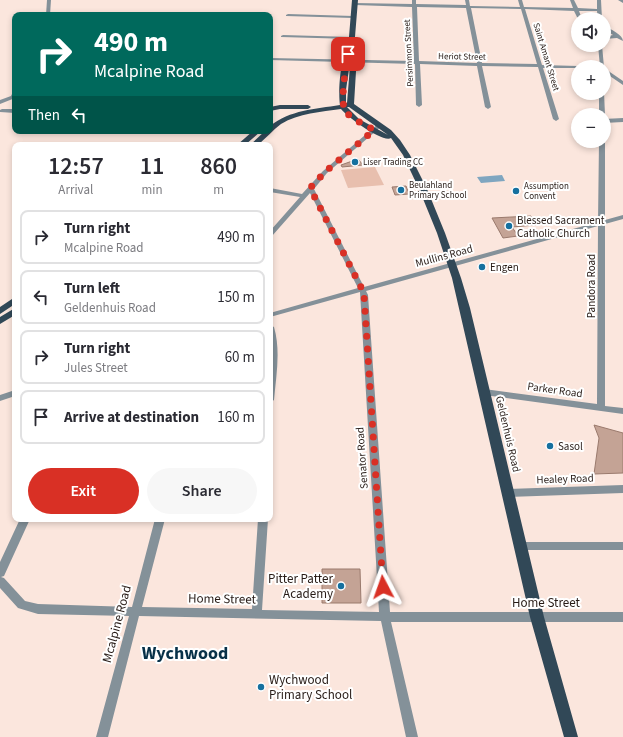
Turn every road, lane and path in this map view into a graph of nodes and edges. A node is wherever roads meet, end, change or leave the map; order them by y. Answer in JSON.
{"nodes":[{"id":1,"x":49,"y":0,"type":"edge"},
{"id":2,"x":467,"y":0,"type":"edge"},
{"id":3,"x":520,"y":0,"type":"edge"},
{"id":4,"x":572,"y":0,"type":"edge"},
{"id":5,"x":599,"y":0,"type":"edge"},
{"id":6,"x":620,"y":0,"type":"edge"},
{"id":7,"x":355,"y":2,"type":"edge"},
{"id":8,"x":623,"y":2,"type":"edge"},
{"id":9,"x":414,"y":3,"type":"edge"},
{"id":10,"x":468,"y":6,"type":"junction"},
{"id":11,"x":522,"y":8,"type":"junction"},
{"id":12,"x":575,"y":9,"type":"junction"},
{"id":13,"x":600,"y":10,"type":"joint"},
{"id":14,"x":48,"y":12,"type":"edge"},
{"id":15,"x":576,"y":12,"type":"edge"},
{"id":16,"x":288,"y":16,"type":"dead end"},
{"id":17,"x":353,"y":17,"type":"junction"},
{"id":18,"x":611,"y":31,"type":"edge"},
{"id":19,"x":283,"y":36,"type":"dead end"},
{"id":20,"x":621,"y":36,"type":"edge"},
{"id":21,"x":611,"y":37,"type":"edge"},
{"id":22,"x":352,"y":38,"type":"junction"},
{"id":23,"x":623,"y":40,"type":"edge"},
{"id":24,"x":597,"y":52,"type":"edge"},
{"id":25,"x":600,"y":52,"type":"edge"},
{"id":26,"x":273,"y":59,"type":"edge"},
{"id":27,"x":600,"y":59,"type":"joint"},
{"id":28,"x":350,"y":61,"type":"junction"},
{"id":29,"x":417,"y":63,"type":"junction"},
{"id":30,"x":478,"y":65,"type":"junction"},
{"id":31,"x":540,"y":67,"type":"junction"},
{"id":32,"x":571,"y":67,"type":"edge"},
{"id":33,"x":611,"y":75,"type":"edge"},
{"id":34,"x":623,"y":83,"type":"edge"},
{"id":35,"x":12,"y":96,"type":"edge"},
{"id":36,"x":8,"y":99,"type":"junction"},
{"id":37,"x":12,"y":99,"type":"edge"},
{"id":38,"x":0,"y":102,"type":"edge"},
{"id":39,"x":347,"y":104,"type":"junction"},
{"id":40,"x":419,"y":105,"type":"dead end"},
{"id":41,"x":308,"y":107,"type":"junction"},
{"id":42,"x":488,"y":107,"type":"dead end"},
{"id":43,"x":273,"y":109,"type":"edge"},
{"id":44,"x":2,"y":111,"type":"dead end"},
{"id":45,"x":12,"y":111,"type":"edge"},
{"id":46,"x":318,"y":111,"type":"junction"},
{"id":47,"x":350,"y":115,"type":"junction"},
{"id":48,"x":273,"y":116,"type":"edge"},
{"id":49,"x":273,"y":116,"type":"edge"},
{"id":50,"x":285,"y":118,"type":"junction"},
{"id":51,"x":556,"y":119,"type":"dead end"},
{"id":52,"x":623,"y":120,"type":"edge"},
{"id":53,"x":611,"y":121,"type":"edge"},
{"id":54,"x":273,"y":127,"type":"edge"},
{"id":55,"x":377,"y":128,"type":"junction"},
{"id":56,"x":254,"y":134,"type":"edge"},
{"id":57,"x":265,"y":134,"type":"edge"},
{"id":58,"x":244,"y":142,"type":"edge"},
{"id":59,"x":257,"y":142,"type":"edge"},
{"id":60,"x":602,"y":148,"type":"edge"},
{"id":61,"x":310,"y":188,"type":"junction"},
{"id":62,"x":273,"y":191,"type":"edge"},
{"id":63,"x":303,"y":196,"type":"junction"},
{"id":64,"x":623,"y":217,"type":"edge"},
{"id":65,"x":602,"y":222,"type":"junction"},
{"id":66,"x":273,"y":231,"type":"edge"},
{"id":67,"x":454,"y":265,"type":"junction"},
{"id":68,"x":362,"y":289,"type":"junction"},
{"id":69,"x":12,"y":302,"type":"edge"},
{"id":70,"x":0,"y":310,"type":"edge"},
{"id":71,"x":12,"y":313,"type":"edge"},
{"id":72,"x":273,"y":314,"type":"edge"},
{"id":73,"x":0,"y":321,"type":"edge"},
{"id":74,"x":484,"y":392,"type":"junction"},
{"id":75,"x":12,"y":394,"type":"edge"},
{"id":76,"x":0,"y":398,"type":"edge"},
{"id":77,"x":601,"y":408,"type":"junction"},
{"id":78,"x":623,"y":411,"type":"edge"},
{"id":79,"x":623,"y":489,"type":"edge"},
{"id":80,"x":508,"y":493,"type":"junction"},
{"id":81,"x":24,"y":522,"type":"edge"},
{"id":82,"x":159,"y":522,"type":"edge"},
{"id":83,"x":263,"y":522,"type":"edge"},
{"id":84,"x":520,"y":546,"type":"junction"},
{"id":85,"x":623,"y":546,"type":"edge"},
{"id":86,"x":0,"y":573,"type":"edge"},
{"id":87,"x":0,"y":581,"type":"edge"},
{"id":88,"x":134,"y":612,"type":"junction"},
{"id":89,"x":257,"y":614,"type":"junction"},
{"id":90,"x":386,"y":617,"type":"junction"},
{"id":91,"x":537,"y":617,"type":"junction"},
{"id":92,"x":623,"y":617,"type":"edge"},
{"id":93,"x":102,"y":737,"type":"edge"},
{"id":94,"x":412,"y":737,"type":"edge"},
{"id":95,"x":571,"y":737,"type":"edge"}],
"edges":[{"from":1,"to":14,"type":"street"},
{"from":2,"to":10,"type":"street"},
{"from":3,"to":11,"type":"street","name":"Saint Amant Street"},
{"from":4,"to":12,"type":"street"},
{"from":5,"to":13,"type":"street"},
{"from":6,"to":8,"type":"street"},
{"from":7,"to":9,"type":"street"},
{"from":7,"to":17,"type":"main road"},
{"from":9,"to":10,"type":"street"},
{"from":9,"to":29,"type":"street","name":"Persimmon Street"},
{"from":10,"to":11,"type":"street"},
{"from":10,"to":30,"type":"street"},
{"from":11,"to":12,"type":"street"},
{"from":11,"to":31,"type":"street","name":"Saint Amant Street"},
{"from":12,"to":13,"type":"street"},
{"from":12,"to":15,"type":"street"},
{"from":16,"to":17,"type":"street"},
{"from":17,"to":22,"type":"main road"},
{"from":18,"to":20,"type":"street"},
{"from":19,"to":22,"type":"street"},
{"from":20,"to":21,"type":"street"},
{"from":20,"to":23,"type":"street"},
{"from":22,"to":28,"type":"main road"},
{"from":24,"to":27,"type":"street"},
{"from":25,"to":27,"type":"street"},
{"from":26,"to":28,"type":"street","name":"Heriot Street"},
{"from":28,"to":29,"type":"street","name":"Heriot Street"},
{"from":28,"to":39,"type":"main road"},
{"from":29,"to":30,"type":"street","name":"Heriot Street"},
{"from":29,"to":40,"type":"street","name":"Persimmon Street"},
{"from":30,"to":31,"type":"street","name":"Heriot Street"},
{"from":30,"to":42,"type":"street"},
{"from":31,"to":32,"type":"street","name":"Heriot Street"},
{"from":31,"to":51,"type":"street","name":"Saint Amant Street"},
{"from":33,"to":34,"type":"street"},
{"from":35,"to":36,"type":"street"},
{"from":36,"to":37,"type":"street"},
{"from":36,"to":38,"type":"street"},
{"from":39,"to":41,"type":"main road"},
{"from":39,"to":46,"type":"main road"},
{"from":39,"to":47,"type":"main road","name":"Geldenhuis Road"},
{"from":39,"to":55,"type":"main road","name":"Geldenhuis Road"},
{"from":41,"to":43,"type":"main road"},
{"from":41,"to":48,"type":"main road"},
{"from":44,"to":45,"type":"street"},
{"from":46,"to":47,"type":"main road"},
{"from":46,"to":50,"type":"main road"},
{"from":47,"to":55,"type":"main road","name":"Geldenhuis Road"},
{"from":49,"to":50,"type":"main road"},
{"from":50,"to":54,"type":"main road"},
{"from":52,"to":53,"type":"street"},
{"from":55,"to":61,"type":"street"},
{"from":55,"to":67,"type":"main road","name":"Geldenhuis Road"},
{"from":56,"to":58,"type":"main road"},
{"from":57,"to":59,"type":"main road"},
{"from":60,"to":65,"type":"street","name":"Pandora Road"},
{"from":61,"to":63,"type":"street"},
{"from":61,"to":68,"type":"street","name":"Senator Road"},
{"from":62,"to":63,"type":"street"},
{"from":63,"to":66,"type":"street"},
{"from":64,"to":65,"type":"street","name":"Mullins Road"},
{"from":65,"to":67,"type":"street","name":"Mullins Road"},
{"from":65,"to":77,"type":"street","name":"Pandora Road"},
{"from":67,"to":68,"type":"street","name":"Mullins Road"},
{"from":67,"to":74,"type":"main road","name":"Geldenhuis Road"},
{"from":68,"to":72,"type":"street","name":"Mullins Road"},
{"from":68,"to":90,"type":"street","name":"Senator Road"},
{"from":69,"to":70,"type":"main road"},
{"from":71,"to":73,"type":"main road"},
{"from":74,"to":77,"type":"street","name":"Parker Road"},
{"from":74,"to":80,"type":"main road","name":"Geldenhuis Road"},
{"from":75,"to":76,"type":"street"},
{"from":77,"to":78,"type":"street","name":"Parker Road"},
{"from":79,"to":80,"type":"street","name":"Healey Road"},
{"from":80,"to":84,"type":"main road","name":"Geldenhuis Road"},
{"from":81,"to":86,"type":"street"},
{"from":82,"to":88,"type":"street","name":"Mcalpine Road"},
{"from":83,"to":89,"type":"street"},
{"from":84,"to":85,"type":"street"},
{"from":84,"to":91,"type":"main road","name":"Geldenhuis Road"},
{"from":87,"to":88,"type":"street","name":"Home Street"},
{"from":88,"to":89,"type":"street","name":"Home Street"},
{"from":88,"to":93,"type":"street","name":"Mcalpine Road"},
{"from":89,"to":90,"type":"street","name":"Home Street"},
{"from":90,"to":91,"type":"street","name":"Home Street"},
{"from":90,"to":94,"type":"street","name":"Senator Road"},
{"from":91,"to":92,"type":"street","name":"Home Street"},
{"from":91,"to":95,"type":"main road","name":"Geldenhuis Road"}]}
